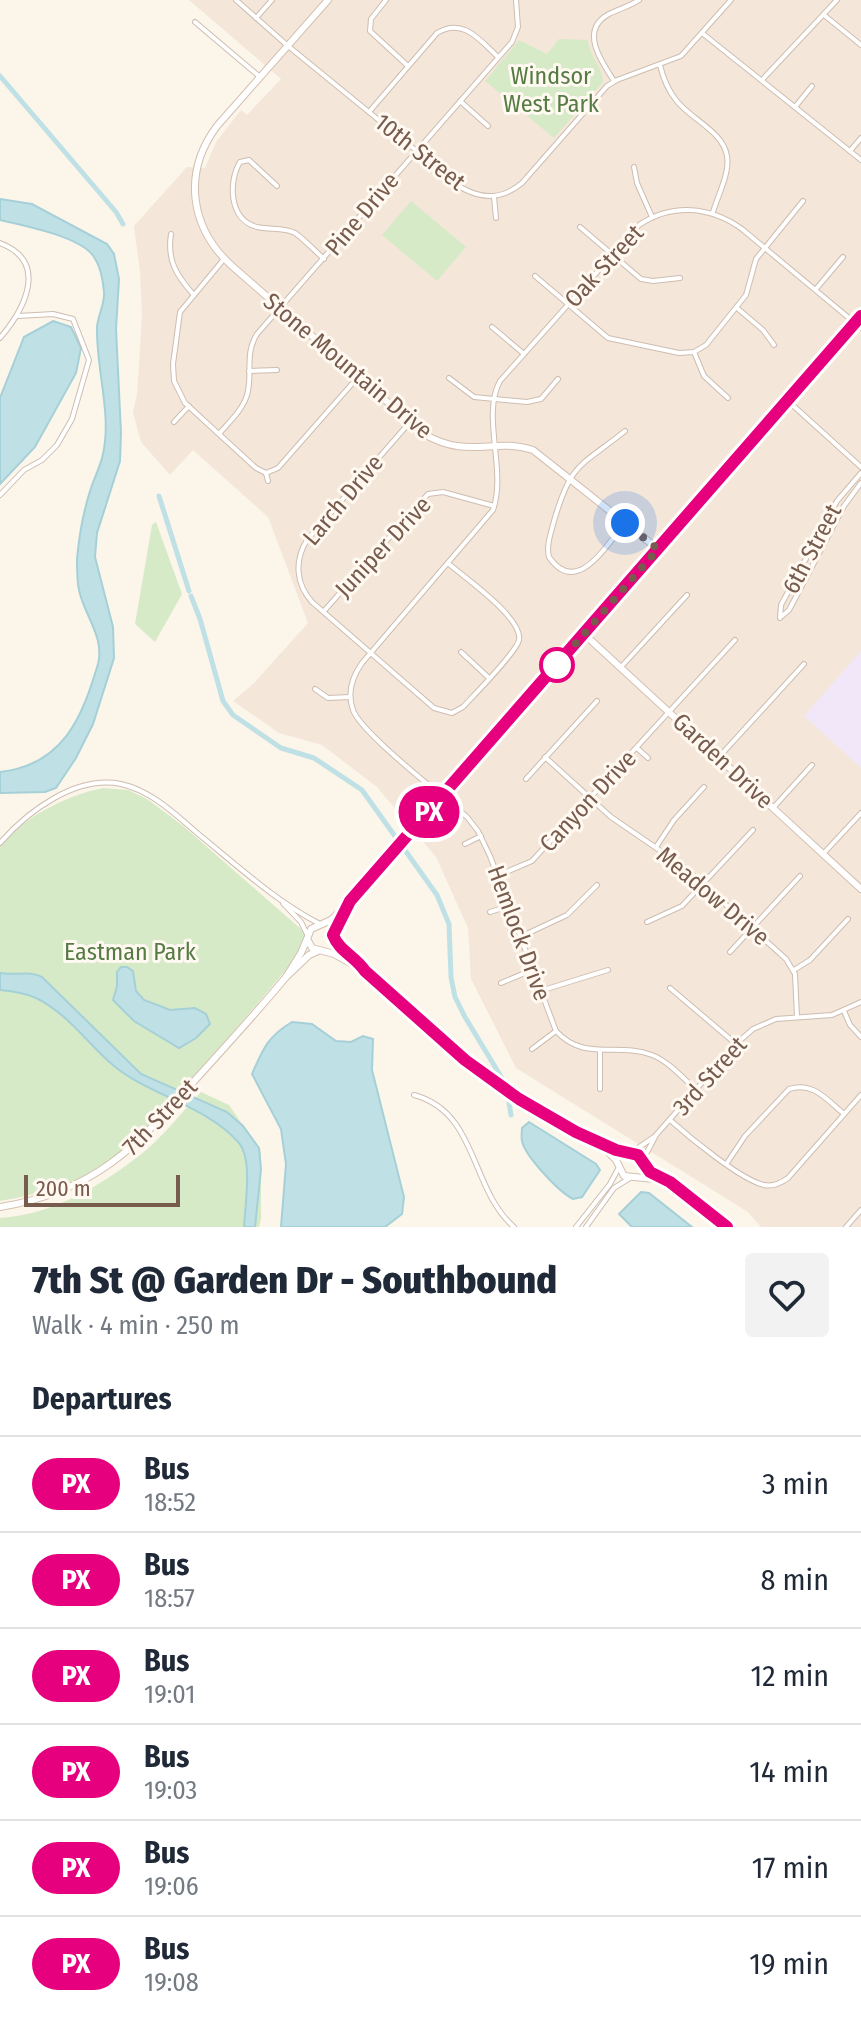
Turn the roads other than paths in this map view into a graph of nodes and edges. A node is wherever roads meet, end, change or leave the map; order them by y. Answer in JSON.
{"nodes":[{"id":1,"x":236,"y":0,"type":"edge"},
{"id":2,"x":272,"y":0,"type":"edge"},
{"id":3,"x":328,"y":0,"type":"edge"},
{"id":4,"x":386,"y":0,"type":"edge"},
{"id":5,"x":516,"y":0,"type":"edge"},
{"id":6,"x":639,"y":0,"type":"edge"},
{"id":7,"x":731,"y":0,"type":"edge"},
{"id":8,"x":837,"y":0,"type":"edge"},
{"id":9,"x":824,"y":15,"type":"junction"},
{"id":10,"x":256,"y":18,"type":"junction"},
{"id":11,"x":195,"y":22,"type":"dead end"},
{"id":12,"x":362,"y":26,"type":"dead end"},
{"id":13,"x":369,"y":26,"type":"junction"},
{"id":14,"x":702,"y":33,"type":"junction"},
{"id":15,"x":861,"y":45,"type":"edge"},
{"id":16,"x":288,"y":46,"type":"junction"},
{"id":17,"x":498,"y":57,"type":"junction"},
{"id":18,"x":660,"y":65,"type":"junction"},
{"id":19,"x":408,"y":66,"type":"junction"},
{"id":20,"x":260,"y":77,"type":"junction"},
{"id":21,"x":762,"y":80,"type":"junction"},
{"id":22,"x":614,"y":81,"type":"junction"},
{"id":23,"x":812,"y":86,"type":"dead end"},
{"id":24,"x":460,"y":101,"type":"junction"},
{"id":25,"x":795,"y":107,"type":"junction"},
{"id":26,"x":369,"y":112,"type":"junction"},
{"id":27,"x":488,"y":126,"type":"dead end"},
{"id":28,"x":861,"y":138,"type":"edge"},
{"id":29,"x":417,"y":151,"type":"junction"},
{"id":30,"x":850,"y":151,"type":"junction"},
{"id":31,"x":861,"y":160,"type":"edge"},
{"id":32,"x":634,"y":167,"type":"dead end"},
{"id":33,"x":277,"y":186,"type":"dead end"},
{"id":34,"x":494,"y":197,"type":"junction"},
{"id":35,"x":803,"y":201,"type":"dead end"},
{"id":36,"x":713,"y":213,"type":"junction"},
{"id":37,"x":652,"y":217,"type":"junction"},
{"id":38,"x":496,"y":218,"type":"dead end"},
{"id":39,"x":580,"y":227,"type":"dead end"},
{"id":40,"x":171,"y":234,"type":"dead end"},
{"id":41,"x":0,"y":243,"type":"edge"},
{"id":42,"x":765,"y":248,"type":"junction"},
{"id":43,"x":612,"y":254,"type":"junction"},
{"id":44,"x":843,"y":257,"type":"dead end"},
{"id":45,"x":224,"y":259,"type":"junction"},
{"id":46,"x":324,"y":259,"type":"junction"},
{"id":47,"x":535,"y":276,"type":"dead end"},
{"id":48,"x":680,"y":278,"type":"dead end"},
{"id":49,"x":816,"y":289,"type":"junction"},
{"id":50,"x":193,"y":294,"type":"junction"},
{"id":51,"x":568,"y":304,"type":"junction"},
{"id":52,"x":279,"y":308,"type":"junction"},
{"id":53,"x":737,"y":308,"type":"junction"},
{"id":54,"x":18,"y":316,"type":"junction"},
{"id":55,"x":861,"y":316,"type":"edge"},
{"id":56,"x":858,"y":325,"type":"edge"},
{"id":57,"x":492,"y":327,"type":"dead end"},
{"id":58,"x":0,"y":338,"type":"edge"},
{"id":59,"x":774,"y":345,"type":"dead end"},
{"id":60,"x":694,"y":352,"type":"junction"},
{"id":61,"x":524,"y":354,"type":"junction"},
{"id":62,"x":277,"y":370,"type":"dead end"},
{"id":63,"x":249,"y":371,"type":"junction"},
{"id":64,"x":358,"y":377,"type":"junction"},
{"id":65,"x":449,"y":378,"type":"dead end"},
{"id":66,"x":558,"y":379,"type":"dead end"},
{"id":67,"x":728,"y":398,"type":"dead end"},
{"id":68,"x":494,"y":400,"type":"junction"},
{"id":69,"x":788,"y":401,"type":"junction"},
{"id":70,"x":189,"y":406,"type":"junction"},
{"id":71,"x":174,"y":422,"type":"dead end"},
{"id":72,"x":410,"y":422,"type":"junction"},
{"id":73,"x":625,"y":431,"type":"dead end"},
{"id":74,"x":219,"y":434,"type":"junction"},
{"id":75,"x":496,"y":447,"type":"junction"},
{"id":76,"x":861,"y":467,"type":"edge"},
{"id":77,"x":266,"y":473,"type":"junction"},
{"id":78,"x":861,"y":473,"type":"edge"},
{"id":79,"x":569,"y":478,"type":"junction"},
{"id":80,"x":268,"y":481,"type":"dead end"},
{"id":81,"x":861,"y":483,"type":"edge"},
{"id":82,"x":0,"y":495,"type":"edge"},
{"id":83,"x":494,"y":506,"type":"junction"},
{"id":84,"x":625,"y":523,"type":"junction"},
{"id":85,"x":658,"y":549,"type":"junction"},
{"id":86,"x":449,"y":564,"type":"junction"},
{"id":87,"x":687,"y":595,"type":"dead end"},
{"id":88,"x":323,"y":611,"type":"junction"},
{"id":89,"x":584,"y":634,"type":"junction"},
{"id":90,"x":735,"y":640,"type":"dead end"},
{"id":91,"x":461,"y":652,"type":"dead end"},
{"id":92,"x":371,"y":653,"type":"junction"},
{"id":93,"x":804,"y":664,"type":"dead end"},
{"id":94,"x":621,"y":667,"type":"junction"},
{"id":95,"x":489,"y":678,"type":"junction"},
{"id":96,"x":315,"y":689,"type":"dead end"},
{"id":97,"x":350,"y":697,"type":"junction"},
{"id":98,"x":597,"y":701,"type":"dead end"},
{"id":99,"x":670,"y":712,"type":"junction"},
{"id":100,"x":637,"y":748,"type":"junction"},
{"id":101,"x":545,"y":757,"type":"junction"},
{"id":102,"x":719,"y":757,"type":"junction"},
{"id":103,"x":648,"y":758,"type":"dead end"},
{"id":104,"x":812,"y":765,"type":"dead end"},
{"id":105,"x":526,"y":779,"type":"dead end"},
{"id":106,"x":704,"y":787,"type":"dead end"},
{"id":107,"x":443,"y":797,"type":"junction"},
{"id":108,"x":590,"y":799,"type":"junction"},
{"id":109,"x":773,"y":808,"type":"junction"},
{"id":110,"x":861,"y":813,"type":"edge"},
{"id":111,"x":753,"y":830,"type":"dead end"},
{"id":112,"x":481,"y":836,"type":"junction"},
{"id":113,"x":0,"y":843,"type":"edge"},
{"id":114,"x":465,"y":844,"type":"dead end"},
{"id":115,"x":656,"y":847,"type":"junction"},
{"id":116,"x":823,"y":854,"type":"junction"},
{"id":117,"x":497,"y":876,"type":"junction"},
{"id":118,"x":800,"y":876,"type":"dead end"},
{"id":119,"x":704,"y":884,"type":"junction"},
{"id":120,"x":597,"y":885,"type":"dead end"},
{"id":121,"x":861,"y":889,"type":"edge"},
{"id":122,"x":350,"y":901,"type":"junction"},
{"id":123,"x":282,"y":902,"type":"junction"},
{"id":124,"x":509,"y":906,"type":"junction"},
{"id":125,"x":490,"y":912,"type":"dead end"},
{"id":126,"x":848,"y":919,"type":"dead end"},
{"id":127,"x":647,"y":922,"type":"dead end"},
{"id":128,"x":322,"y":925,"type":"junction"},
{"id":129,"x":752,"y":928,"type":"junction"},
{"id":130,"x":333,"y":936,"type":"junction"},
{"id":131,"x":308,"y":937,"type":"junction"},
{"id":132,"x":520,"y":937,"type":"junction"},
{"id":133,"x":321,"y":951,"type":"junction"},
{"id":134,"x":730,"y":952,"type":"dead end"},
{"id":135,"x":532,"y":970,"type":"junction"},
{"id":136,"x":608,"y":970,"type":"dead end"},
{"id":137,"x":794,"y":970,"type":"junction"},
{"id":138,"x":365,"y":971,"type":"junction"},
{"id":139,"x":286,"y":977,"type":"junction"},
{"id":140,"x":501,"y":983,"type":"dead end"},
{"id":141,"x":670,"y":988,"type":"dead end"},
{"id":142,"x":540,"y":991,"type":"junction"},
{"id":143,"x":861,"y":1002,"type":"edge"},
{"id":144,"x":844,"y":1011,"type":"junction"},
{"id":145,"x":797,"y":1017,"type":"junction"},
{"id":146,"x":556,"y":1031,"type":"junction"},
{"id":147,"x":861,"y":1037,"type":"edge"},
{"id":148,"x":736,"y":1044,"type":"junction"},
{"id":149,"x":532,"y":1049,"type":"dead end"},
{"id":150,"x":600,"y":1052,"type":"junction"},
{"id":151,"x":600,"y":1089,"type":"dead end"},
{"id":152,"x":696,"y":1090,"type":"junction"},
{"id":153,"x":414,"y":1095,"type":"dead end"},
{"id":154,"x":861,"y":1095,"type":"edge"},
{"id":155,"x":844,"y":1114,"type":"junction"},
{"id":156,"x":670,"y":1120,"type":"junction"},
{"id":157,"x":576,"y":1132,"type":"junction"},
{"id":158,"x":656,"y":1135,"type":"junction"},
{"id":159,"x":629,"y":1153,"type":"junction"},
{"id":160,"x":643,"y":1163,"type":"junction"},
{"id":161,"x":727,"y":1163,"type":"junction"},
{"id":162,"x":618,"y":1167,"type":"junction"},
{"id":163,"x":634,"y":1178,"type":"junction"},
{"id":164,"x":676,"y":1190,"type":"junction"},
{"id":165,"x":0,"y":1207,"type":"edge"},
{"id":166,"x":861,"y":1210,"type":"edge"},
{"id":167,"x":514,"y":1227,"type":"edge"},
{"id":168,"x":576,"y":1227,"type":"edge"},
{"id":169,"x":586,"y":1227,"type":"edge"},
{"id":170,"x":727,"y":1227,"type":"edge"},
{"id":171,"x":846,"y":1227,"type":"edge"}],
"edges":[{"from":1,"to":10,"type":"street","name":"10th Street"},
{"from":2,"to":10,"type":"street"},
{"from":3,"to":16,"type":"street","name":"Stone Mountain Drive"},
{"from":4,"to":13,"type":"street"},
{"from":5,"to":17,"type":"street","name":"Pine Drive"},
{"from":6,"to":22,"type":"street"},
{"from":7,"to":14,"type":"street","name":"10th Street"},
{"from":8,"to":9,"type":"street"},
{"from":9,"to":15,"type":"street"},
{"from":9,"to":21,"type":"street"},
{"from":10,"to":16,"type":"street","name":"10th Street"},
{"from":11,"to":20,"type":"street"},
{"from":12,"to":13,"type":"street"},
{"from":13,"to":19,"type":"street"},
{"from":14,"to":18,"type":"street","name":"10th Street"},
{"from":14,"to":21,"type":"street"},
{"from":16,"to":20,"type":"street","name":"Stone Mountain Drive"},
{"from":16,"to":26,"type":"street","name":"10th Street"},
{"from":17,"to":19,"type":"street"},
{"from":17,"to":24,"type":"street","name":"Pine Drive"},
{"from":18,"to":22,"type":"street","name":"10th Street"},
{"from":18,"to":36,"type":"street"},
{"from":19,"to":26,"type":"street"},
{"from":20,"to":45,"type":"street","name":"Stone Mountain Drive"},
{"from":21,"to":25,"type":"street"},
{"from":22,"to":34,"type":"street","name":"10th Street"},
{"from":23,"to":25,"type":"street"},
{"from":24,"to":27,"type":"street"},
{"from":24,"to":29,"type":"street","name":"Pine Drive"},
{"from":25,"to":30,"type":"street"},
{"from":26,"to":29,"type":"street","name":"10th Street"},
{"from":28,"to":30,"type":"street"},
{"from":29,"to":34,"type":"street","name":"10th Street"},
{"from":29,"to":46,"type":"street","name":"Pine Drive"},
{"from":30,"to":31,"type":"street"},
{"from":32,"to":37,"type":"street"},
{"from":33,"to":46,"type":"street"},
{"from":34,"to":38,"type":"street"},
{"from":35,"to":42,"type":"street"},
{"from":36,"to":37,"type":"street","name":"Oak Street"},
{"from":36,"to":42,"type":"street"},
{"from":37,"to":43,"type":"street","name":"Oak Street"},
{"from":39,"to":43,"type":"street"},
{"from":40,"to":50,"type":"street"},
{"from":41,"to":54,"type":"street"},
{"from":42,"to":49,"type":"street"},
{"from":42,"to":53,"type":"street"},
{"from":43,"to":48,"type":"street"},
{"from":43,"to":51,"type":"street","name":"Oak Street"},
{"from":44,"to":49,"type":"street"},
{"from":45,"to":50,"type":"street"},
{"from":45,"to":52,"type":"street","name":"Stone Mountain Drive"},
{"from":46,"to":52,"type":"street","name":"Pine Drive"},
{"from":47,"to":51,"type":"street"},
{"from":49,"to":56,"type":"street"},
{"from":50,"to":70,"type":"street"},
{"from":51,"to":60,"type":"street"},
{"from":51,"to":61,"type":"street","name":"Oak Street"},
{"from":52,"to":63,"type":"street","name":"Pine Drive"},
{"from":52,"to":64,"type":"street","name":"Stone Mountain Drive"},
{"from":53,"to":59,"type":"street"},
{"from":53,"to":60,"type":"street"},
{"from":54,"to":58,"type":"street"},
{"from":54,"to":82,"type":"street"},
{"from":55,"to":56,"type":"street"},
{"from":56,"to":69,"type":"street"},
{"from":57,"to":61,"type":"street"},
{"from":60,"to":67,"type":"street"},
{"from":61,"to":68,"type":"street","name":"Oak Street"},
{"from":62,"to":63,"type":"street"},
{"from":63,"to":74,"type":"street","name":"Pine Drive"},
{"from":64,"to":72,"type":"street","name":"Stone Mountain Drive"},
{"from":64,"to":77,"type":"street"},
{"from":65,"to":68,"type":"street"},
{"from":66,"to":68,"type":"street"},
{"from":68,"to":75,"type":"street"},
{"from":69,"to":76,"type":"street"},
{"from":69,"to":85,"type":"street"},
{"from":70,"to":71,"type":"street"},
{"from":70,"to":74,"type":"street"},
{"from":72,"to":75,"type":"street","name":"Stone Mountain Drive"},
{"from":72,"to":88,"type":"street","name":"Larch Drive"},
{"from":73,"to":79,"type":"street"},
{"from":74,"to":77,"type":"street"},
{"from":75,"to":79,"type":"street","name":"Stone Mountain Drive"},
{"from":75,"to":83,"type":"street"},
{"from":77,"to":80,"type":"street"},
{"from":78,"to":81,"type":"street","name":"6th Street"},
{"from":79,"to":84,"type":"street","name":"Stone Mountain Drive"},
{"from":79,"to":84,"type":"street"},
{"from":83,"to":86,"type":"street"},
{"from":83,"to":88,"type":"street","name":"Juniper Drive"},
{"from":84,"to":85,"type":"street","name":"Stone Mountain Drive"},
{"from":85,"to":89,"type":"street"},
{"from":86,"to":92,"type":"street"},
{"from":86,"to":95,"type":"street","name":"Larch Drive"},
{"from":87,"to":94,"type":"street"},
{"from":88,"to":92,"type":"street","name":"Larch Drive"},
{"from":89,"to":94,"type":"street","name":"Garden Drive"},
{"from":89,"to":107,"type":"street"},
{"from":90,"to":99,"type":"street","name":"Canyon Drive"},
{"from":91,"to":95,"type":"street"},
{"from":92,"to":95,"type":"street","name":"Larch Drive"},
{"from":92,"to":97,"type":"street"},
{"from":93,"to":102,"type":"street"},
{"from":94,"to":99,"type":"street","name":"Garden Drive"},
{"from":96,"to":97,"type":"street"},
{"from":97,"to":107,"type":"street","name":"Hemlock Drive"},
{"from":98,"to":101,"type":"street"},
{"from":99,"to":100,"type":"street","name":"Canyon Drive"},
{"from":99,"to":102,"type":"street","name":"Garden Drive"},
{"from":100,"to":103,"type":"street"},
{"from":100,"to":108,"type":"street","name":"Canyon Drive"},
{"from":101,"to":105,"type":"street"},
{"from":101,"to":108,"type":"street","name":"Meadow Drive"},
{"from":102,"to":109,"type":"street","name":"Garden Drive"},
{"from":104,"to":109,"type":"street"},
{"from":106,"to":115,"type":"street"},
{"from":107,"to":112,"type":"street","name":"Hemlock Drive"},
{"from":107,"to":122,"type":"street"},
{"from":108,"to":115,"type":"street","name":"Meadow Drive"},
{"from":108,"to":117,"type":"street","name":"Canyon Drive"},
{"from":109,"to":116,"type":"street","name":"Garden Drive"},
{"from":110,"to":116,"type":"street"},
{"from":111,"to":119,"type":"street"},
{"from":112,"to":114,"type":"street"},
{"from":112,"to":117,"type":"street","name":"Hemlock Drive"},
{"from":113,"to":123,"type":"street"},
{"from":115,"to":119,"type":"street","name":"Meadow Drive"},
{"from":116,"to":121,"type":"street","name":"Garden Drive"},
{"from":117,"to":124,"type":"street","name":"Hemlock Drive"},
{"from":118,"to":129,"type":"street"},
{"from":119,"to":127,"type":"street"},
{"from":119,"to":129,"type":"street","name":"Meadow Drive"},
{"from":120,"to":132,"type":"street"},
{"from":122,"to":128,"type":"street"},
{"from":122,"to":130,"type":"street"},
{"from":123,"to":128,"type":"street"},
{"from":123,"to":131,"type":"street"},
{"from":124,"to":125,"type":"street"},
{"from":124,"to":132,"type":"street","name":"Hemlock Drive"},
{"from":126,"to":137,"type":"street"},
{"from":128,"to":130,"type":"street"},
{"from":128,"to":131,"type":"street"},
{"from":129,"to":134,"type":"street"},
{"from":129,"to":137,"type":"street","name":"Meadow Drive"},
{"from":130,"to":133,"type":"street"},
{"from":130,"to":138,"type":"street"},
{"from":131,"to":133,"type":"street"},
{"from":131,"to":139,"type":"street","name":"7th Street"},
{"from":132,"to":135,"type":"street","name":"Hemlock Drive"},
{"from":133,"to":138,"type":"street"},
{"from":133,"to":139,"type":"street","name":"7th Street"},
{"from":135,"to":140,"type":"street"},
{"from":135,"to":142,"type":"street","name":"Hemlock Drive"},
{"from":136,"to":142,"type":"street"},
{"from":137,"to":145,"type":"street"},
{"from":138,"to":157,"type":"street"},
{"from":139,"to":165,"type":"street","name":"7th Street"},
{"from":141,"to":148,"type":"street"},
{"from":142,"to":146,"type":"street","name":"Hemlock Drive"},
{"from":143,"to":144,"type":"street","name":"3rd Street"},
{"from":144,"to":145,"type":"street","name":"3rd Street"},
{"from":144,"to":147,"type":"street"},
{"from":145,"to":148,"type":"street","name":"3rd Street"},
{"from":146,"to":149,"type":"street"},
{"from":146,"to":150,"type":"street","name":"Hemlock Drive"},
{"from":148,"to":152,"type":"street","name":"3rd Street"},
{"from":150,"to":151,"type":"street"},
{"from":150,"to":152,"type":"street","name":"Hemlock Drive"},
{"from":152,"to":156,"type":"street","name":"3rd Street"},
{"from":153,"to":167,"type":"street"},
{"from":154,"to":155,"type":"street"},
{"from":155,"to":161,"type":"street"},
{"from":155,"to":161,"type":"street"},
{"from":156,"to":158,"type":"street","name":"3rd Street"},
{"from":156,"to":161,"type":"street"},
{"from":157,"to":159,"type":"street"},
{"from":157,"to":162,"type":"street"},
{"from":158,"to":159,"type":"street","name":"3rd Street"},
{"from":158,"to":160,"type":"street","name":"3rd Street"},
{"from":159,"to":160,"type":"street"},
{"from":159,"to":162,"type":"street"},
{"from":160,"to":163,"type":"street"},
{"from":160,"to":164,"type":"street"},
{"from":162,"to":163,"type":"street"},
{"from":162,"to":168,"type":"street"},
{"from":163,"to":164,"type":"street"},
{"from":163,"to":169,"type":"street"},
{"from":164,"to":170,"type":"street"},
{"from":166,"to":171,"type":"street"}]}
